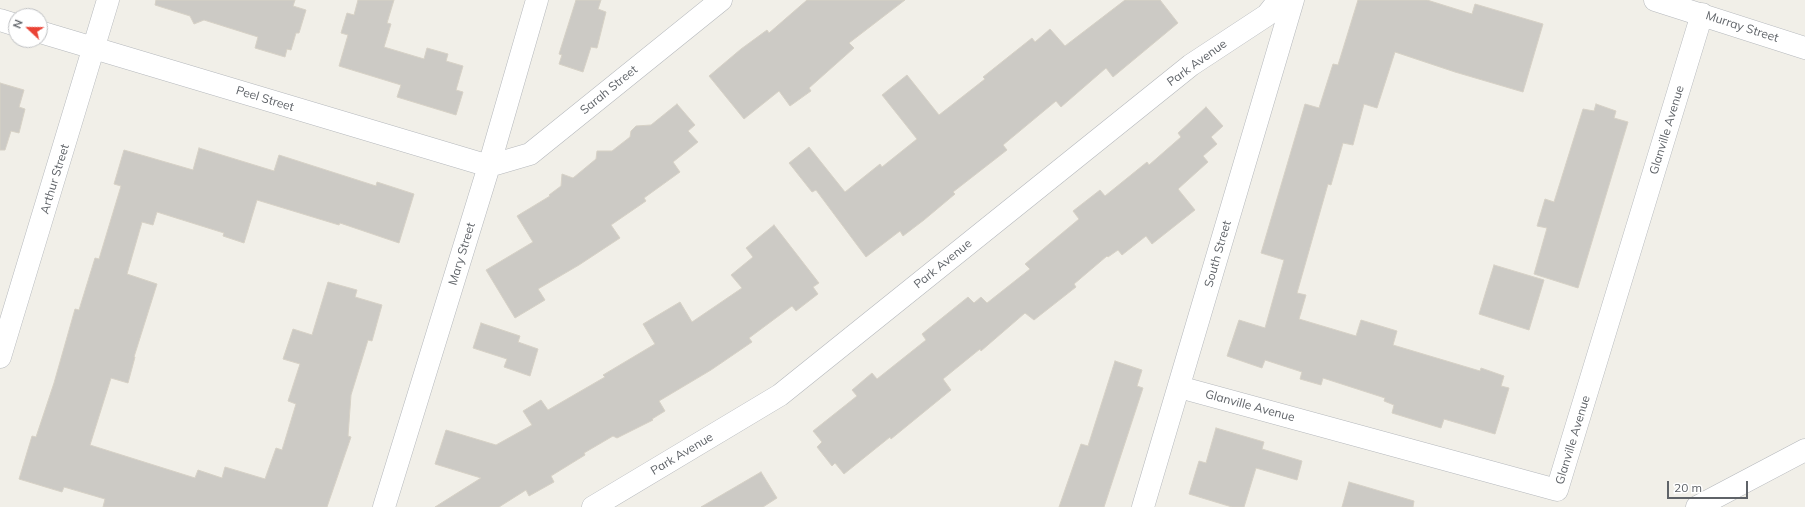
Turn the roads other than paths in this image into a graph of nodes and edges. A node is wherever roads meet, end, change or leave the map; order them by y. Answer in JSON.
{"nodes":[{"id":1,"x":108,"y":0,"type":"edge"},
{"id":2,"x":536,"y":0,"type":"edge"},
{"id":3,"x":722,"y":0,"type":"edge"},
{"id":4,"x":1279,"y":0,"type":"edge"},
{"id":5,"x":1293,"y":0,"type":"edge"},
{"id":6,"x":1655,"y":0,"type":"edge"},
{"id":7,"x":1702,"y":14,"type":"junction"},
{"id":8,"x":48,"y":34,"type":"edge"},
{"id":9,"x":94,"y":48,"type":"junction"},
{"id":10,"x":1805,"y":48,"type":"edge"},
{"id":11,"x":489,"y":166,"type":"junction"},
{"id":12,"x":0,"y":357,"type":"edge"},
{"id":13,"x":1179,"y":387,"type":"junction"},
{"id":14,"x":1805,"y":450,"type":"edge"},
{"id":15,"x":384,"y":507,"type":"edge"},
{"id":16,"x":593,"y":507,"type":"edge"},
{"id":17,"x":1143,"y":507,"type":"edge"},
{"id":18,"x":1697,"y":507,"type":"edge"}],
"edges":[{"from":1,"to":9,"type":"street","name":"Arthur Street"},
{"from":2,"to":11,"type":"street","name":"Mary Street"},
{"from":3,"to":11,"type":"street","name":"Sarah Street"},
{"from":4,"to":16,"type":"street","name":"Park Avenue"},
{"from":5,"to":13,"type":"street","name":"South Street"},
{"from":6,"to":7,"type":"street","name":"Murray Street"},
{"from":7,"to":10,"type":"street","name":"Murray Street"},
{"from":7,"to":13,"type":"street","name":"Glanville Avenue"},
{"from":8,"to":9,"type":"street","name":"Peel Street"},
{"from":9,"to":11,"type":"street","name":"Peel Street"},
{"from":9,"to":12,"type":"street","name":"Arthur Street"},
{"from":11,"to":15,"type":"street","name":"Mary Street"},
{"from":13,"to":17,"type":"street","name":"South Street"},
{"from":14,"to":18,"type":"street"}]}
